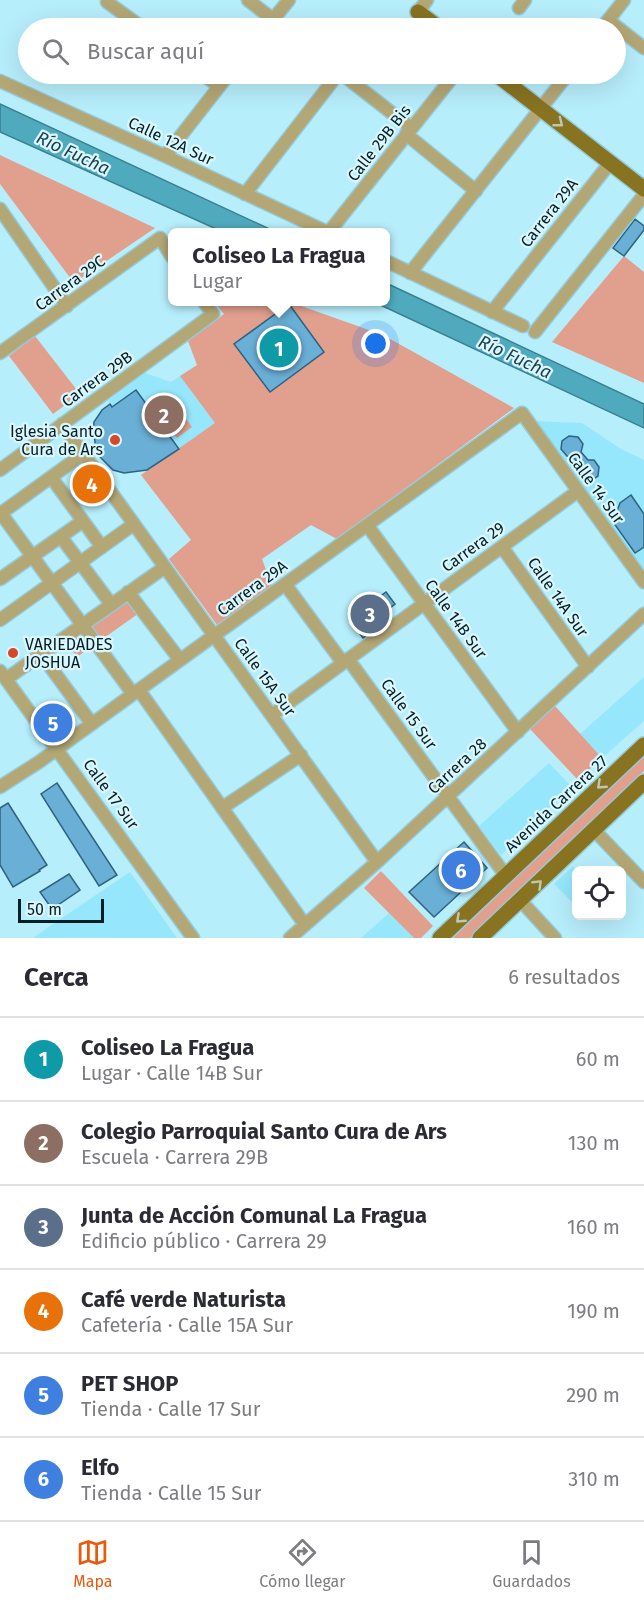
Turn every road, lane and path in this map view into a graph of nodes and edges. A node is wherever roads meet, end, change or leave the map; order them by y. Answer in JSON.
{"nodes":[{"id":1,"x":248,"y":0,"type":"edge"},
{"id":2,"x":289,"y":0,"type":"edge"},
{"id":3,"x":624,"y":0,"type":"edge"},
{"id":4,"x":107,"y":2,"type":"dead end"},
{"id":5,"x":422,"y":6,"type":"edge"},
{"id":6,"x":129,"y":18,"type":"edge"},
{"id":7,"x":264,"y":18,"type":"edge"},
{"id":8,"x":274,"y":18,"type":"edge"},
{"id":9,"x":431,"y":18,"type":"edge"},
{"id":10,"x":610,"y":18,"type":"edge"},
{"id":11,"x":626,"y":37,"type":"edge"},
{"id":12,"x":644,"y":48,"type":"edge"},
{"id":13,"x":0,"y":81,"type":"edge"},
{"id":14,"x":216,"y":84,"type":"edge"},
{"id":15,"x":332,"y":84,"type":"edge"},
{"id":16,"x":352,"y":84,"type":"edge"},
{"id":17,"x":447,"y":84,"type":"edge"},
{"id":18,"x":509,"y":84,"type":"edge"},
{"id":19,"x":560,"y":84,"type":"edge"},
{"id":20,"x":219,"y":86,"type":"joint"},
{"id":21,"x":541,"y":108,"type":"junction"},
{"id":22,"x":409,"y":131,"type":"junction"},
{"id":23,"x":165,"y":156,"type":"junction"},
{"id":24,"x":610,"y":163,"type":"junction"},
{"id":25,"x":644,"y":189,"type":"edge"},
{"id":26,"x":476,"y":191,"type":"junction"},
{"id":27,"x":245,"y":194,"type":"junction"},
{"id":28,"x":644,"y":195,"type":"edge"},
{"id":29,"x":0,"y":209,"type":"edge"},
{"id":30,"x":319,"y":228,"type":"edge"},
{"id":31,"x":331,"y":228,"type":"edge"},
{"id":32,"x":168,"y":251,"type":"edge"},
{"id":33,"x":390,"y":263,"type":"edge"},
{"id":34,"x":410,"y":273,"type":"junction"},
{"id":35,"x":67,"y":306,"type":"junction"},
{"id":36,"x":207,"y":306,"type":"edge"},
{"id":37,"x":492,"y":312,"type":"junction"},
{"id":38,"x":523,"y":326,"type":"dead end"},
{"id":39,"x":535,"y":332,"type":"dead end"},
{"id":40,"x":1,"y":350,"type":"edge"},
{"id":41,"x":522,"y":413,"type":"joint"},
{"id":42,"x":62,"y":424,"type":"junction"},
{"id":43,"x":83,"y":454,"type":"junction"},
{"id":44,"x":0,"y":470,"type":"edge"},
{"id":45,"x":51,"y":477,"type":"junction"},
{"id":46,"x":578,"y":492,"type":"junction"},
{"id":47,"x":0,"y":513,"type":"edge"},
{"id":48,"x":83,"y":521,"type":"junction"},
{"id":49,"x":134,"y":524,"type":"junction"},
{"id":50,"x":367,"y":525,"type":"junction"},
{"id":51,"x":61,"y":537,"type":"junction"},
{"id":52,"x":102,"y":547,"type":"junction"},
{"id":53,"x":502,"y":547,"type":"junction"},
{"id":54,"x":32,"y":557,"type":"junction"},
{"id":55,"x":80,"y":563,"type":"junction"},
{"id":56,"x":165,"y":567,"type":"junction"},
{"id":57,"x":2,"y":574,"type":"edge"},
{"id":58,"x":644,"y":582,"type":"edge"},
{"id":59,"x":52,"y":583,"type":"junction"},
{"id":60,"x":285,"y":584,"type":"junction"},
{"id":61,"x":128,"y":592,"type":"junction"},
{"id":62,"x":111,"y":604,"type":"junction"},
{"id":63,"x":424,"y":604,"type":"junction"},
{"id":64,"x":644,"y":614,"type":"edge"},
{"id":65,"x":0,"y":620,"type":"edge"},
{"id":66,"x":82,"y":625,"type":"junction"},
{"id":67,"x":214,"y":636,"type":"junction"},
{"id":68,"x":41,"y":654,"type":"junction"},
{"id":69,"x":180,"y":660,"type":"junction"},
{"id":70,"x":346,"y":661,"type":"junction"},
{"id":71,"x":588,"y":667,"type":"junction"},
{"id":72,"x":3,"y":675,"type":"edge"},
{"id":73,"x":136,"y":692,"type":"junction"},
{"id":74,"x":272,"y":715,"type":"junction"},
{"id":75,"x":92,"y":724,"type":"junction"},
{"id":76,"x":518,"y":732,"type":"junction"},
{"id":77,"x":644,"y":745,"type":"edge"},
{"id":78,"x":57,"y":749,"type":"junction"},
{"id":79,"x":300,"y":755,"type":"junction"},
{"id":80,"x":644,"y":782,"type":"edge"},
{"id":81,"x":0,"y":787,"type":"edge"},
{"id":82,"x":448,"y":796,"type":"junction"},
{"id":83,"x":222,"y":808,"type":"junction"},
{"id":84,"x":594,"y":830,"type":"junction"},
{"id":85,"x":378,"y":862,"type":"junction"},
{"id":86,"x":506,"y":876,"type":"junction"},
{"id":87,"x":644,"y":882,"type":"edge"},
{"id":88,"x":520,"y":900,"type":"junction"},
{"id":89,"x":305,"y":926,"type":"junction"},
{"id":90,"x":193,"y":938,"type":"edge"},
{"id":91,"x":290,"y":938,"type":"edge"},
{"id":92,"x":440,"y":938,"type":"edge"},
{"id":93,"x":480,"y":938,"type":"edge"},
{"id":94,"x":555,"y":938,"type":"edge"}],
"edges":[{"from":1,"to":7,"type":"street"},
{"from":2,"to":8,"type":"street"},
{"from":3,"to":10,"type":"street"},
{"from":4,"to":6,"type":"street"},
{"from":5,"to":9,"type":"main road"},
{"from":11,"to":12,"type":"street"},
{"from":13,"to":23,"type":"street","name":"Calle 12A Sur"},
{"from":14,"to":20,"type":"street"},
{"from":15,"to":27,"type":"street"},
{"from":16,"to":22,"type":"street"},
{"from":17,"to":22,"type":"street","name":"Calle 29B Bis"},
{"from":18,"to":21,"type":"main road"},
{"from":19,"to":21,"type":"street"},
{"from":20,"to":23,"type":"street"},
{"from":21,"to":24,"type":"main road","one_way":true},
{"from":21,"to":26,"type":"street"},
{"from":22,"to":26,"type":"street"},
{"from":22,"to":31,"type":"street","name":"Calle 29B Bis"},
{"from":23,"to":27,"type":"street","name":"Calle 12A Sur"},
{"from":24,"to":25,"type":"main road"},
{"from":24,"to":37,"type":"street","name":"Carrera 29A"},
{"from":26,"to":34,"type":"street"},
{"from":27,"to":30,"type":"street","name":"Calle 12A Sur"},
{"from":28,"to":39,"type":"street"},
{"from":29,"to":35,"type":"street"},
{"from":32,"to":35,"type":"street","name":"Carrera 29C"},
{"from":33,"to":34,"type":"street"},
{"from":34,"to":37,"type":"street"},
{"from":35,"to":40,"type":"street","name":"Carrera 29C"},
{"from":36,"to":42,"type":"street","name":"Carrera 29B"},
{"from":37,"to":38,"type":"street"},
{"from":41,"to":46,"type":"street","name":"Calle 14 Sur"},
{"from":41,"to":50,"type":"street","name":"Carrera 29A"},
{"from":42,"to":43,"type":"street","name":"Calle 15A Sur"},
{"from":42,"to":44,"type":"street","name":"Carrera 29B"},
{"from":43,"to":45,"type":"street"},
{"from":43,"to":49,"type":"street","name":"Calle 15A Sur"},
{"from":45,"to":47,"type":"street"},
{"from":45,"to":48,"type":"street"},
{"from":46,"to":53,"type":"street","name":"Carrera 29"},
{"from":46,"to":58,"type":"street","name":"Calle 14 Sur"},
{"from":47,"to":54,"type":"street"},
{"from":48,"to":51,"type":"street"},
{"from":48,"to":52,"type":"street"},
{"from":49,"to":52,"type":"street"},
{"from":49,"to":56,"type":"street","name":"Calle 15A Sur"},
{"from":50,"to":60,"type":"street","name":"Carrera 29A"},
{"from":50,"to":63,"type":"street","name":"Calle 14B Sur"},
{"from":51,"to":54,"type":"street"},
{"from":51,"to":55,"type":"street"},
{"from":52,"to":55,"type":"street"},
{"from":53,"to":63,"type":"street","name":"Carrera 29"},
{"from":53,"to":71,"type":"street","name":"Calle 14A Sur"},
{"from":54,"to":57,"type":"street"},
{"from":54,"to":59,"type":"street"},
{"from":55,"to":59,"type":"street"},
{"from":55,"to":62,"type":"street"},
{"from":56,"to":61,"type":"street"},
{"from":56,"to":67,"type":"street","name":"Calle 15A Sur"},
{"from":59,"to":65,"type":"street"},
{"from":59,"to":66,"type":"street"},
{"from":60,"to":67,"type":"street","name":"Carrera 29A"},
{"from":60,"to":70,"type":"street","name":"Calle 15 Sur"},
{"from":61,"to":62,"type":"street"},
{"from":61,"to":69,"type":"street"},
{"from":62,"to":66,"type":"street"},
{"from":63,"to":70,"type":"street","name":"Carrera 29"},
{"from":63,"to":76,"type":"street","name":"Calle 14B Sur"},
{"from":64,"to":71,"type":"street","name":"Carrera 28"},
{"from":66,"to":68,"type":"street"},
{"from":66,"to":73,"type":"street"},
{"from":67,"to":69,"type":"street","name":"Carrera 29A"},
{"from":67,"to":74,"type":"street","name":"Calle 15A Sur"},
{"from":68,"to":72,"type":"street"},
{"from":68,"to":75,"type":"street"},
{"from":69,"to":73,"type":"street","name":"Carrera 29A"},
{"from":70,"to":74,"type":"street","name":"Carrera 29"},
{"from":70,"to":82,"type":"street","name":"Calle 15 Sur"},
{"from":71,"to":76,"type":"street","name":"Carrera 28"},
{"from":72,"to":78,"type":"street","name":"Calle 17 Sur"},
{"from":73,"to":75,"type":"street","name":"Carrera 29A"},
{"from":73,"to":83,"type":"street"},
{"from":74,"to":79,"type":"street","name":"Calle 15A Sur"},
{"from":75,"to":78,"type":"street","name":"Carrera 29A"},
{"from":76,"to":82,"type":"street","name":"Carrera 28"},
{"from":77,"to":86,"type":"main road","name":"Avenida Carrera 27","one_way":true},
{"from":78,"to":81,"type":"street","name":"Carrera 29A"},
{"from":78,"to":90,"type":"street","name":"Calle 17 Sur"},
{"from":79,"to":83,"type":"street"},
{"from":79,"to":85,"type":"street","name":"Calle 15A Sur"},
{"from":80,"to":84,"type":"main road"},
{"from":82,"to":85,"type":"street","name":"Carrera 28"},
{"from":82,"to":86,"type":"street","name":"Calle 15 Sur"},
{"from":83,"to":89,"type":"street"},
{"from":84,"to":87,"type":"street"},
{"from":88,"to":84,"type":"main road","one_way":true},
{"from":85,"to":89,"type":"street","name":"Carrera 28"},
{"from":86,"to":92,"type":"main road","name":"Avenida Carrera 27","one_way":true},
{"from":88,"to":93,"type":"main road"},
{"from":88,"to":94,"type":"street"},
{"from":89,"to":91,"type":"street","name":"Carrera 28"}]}
